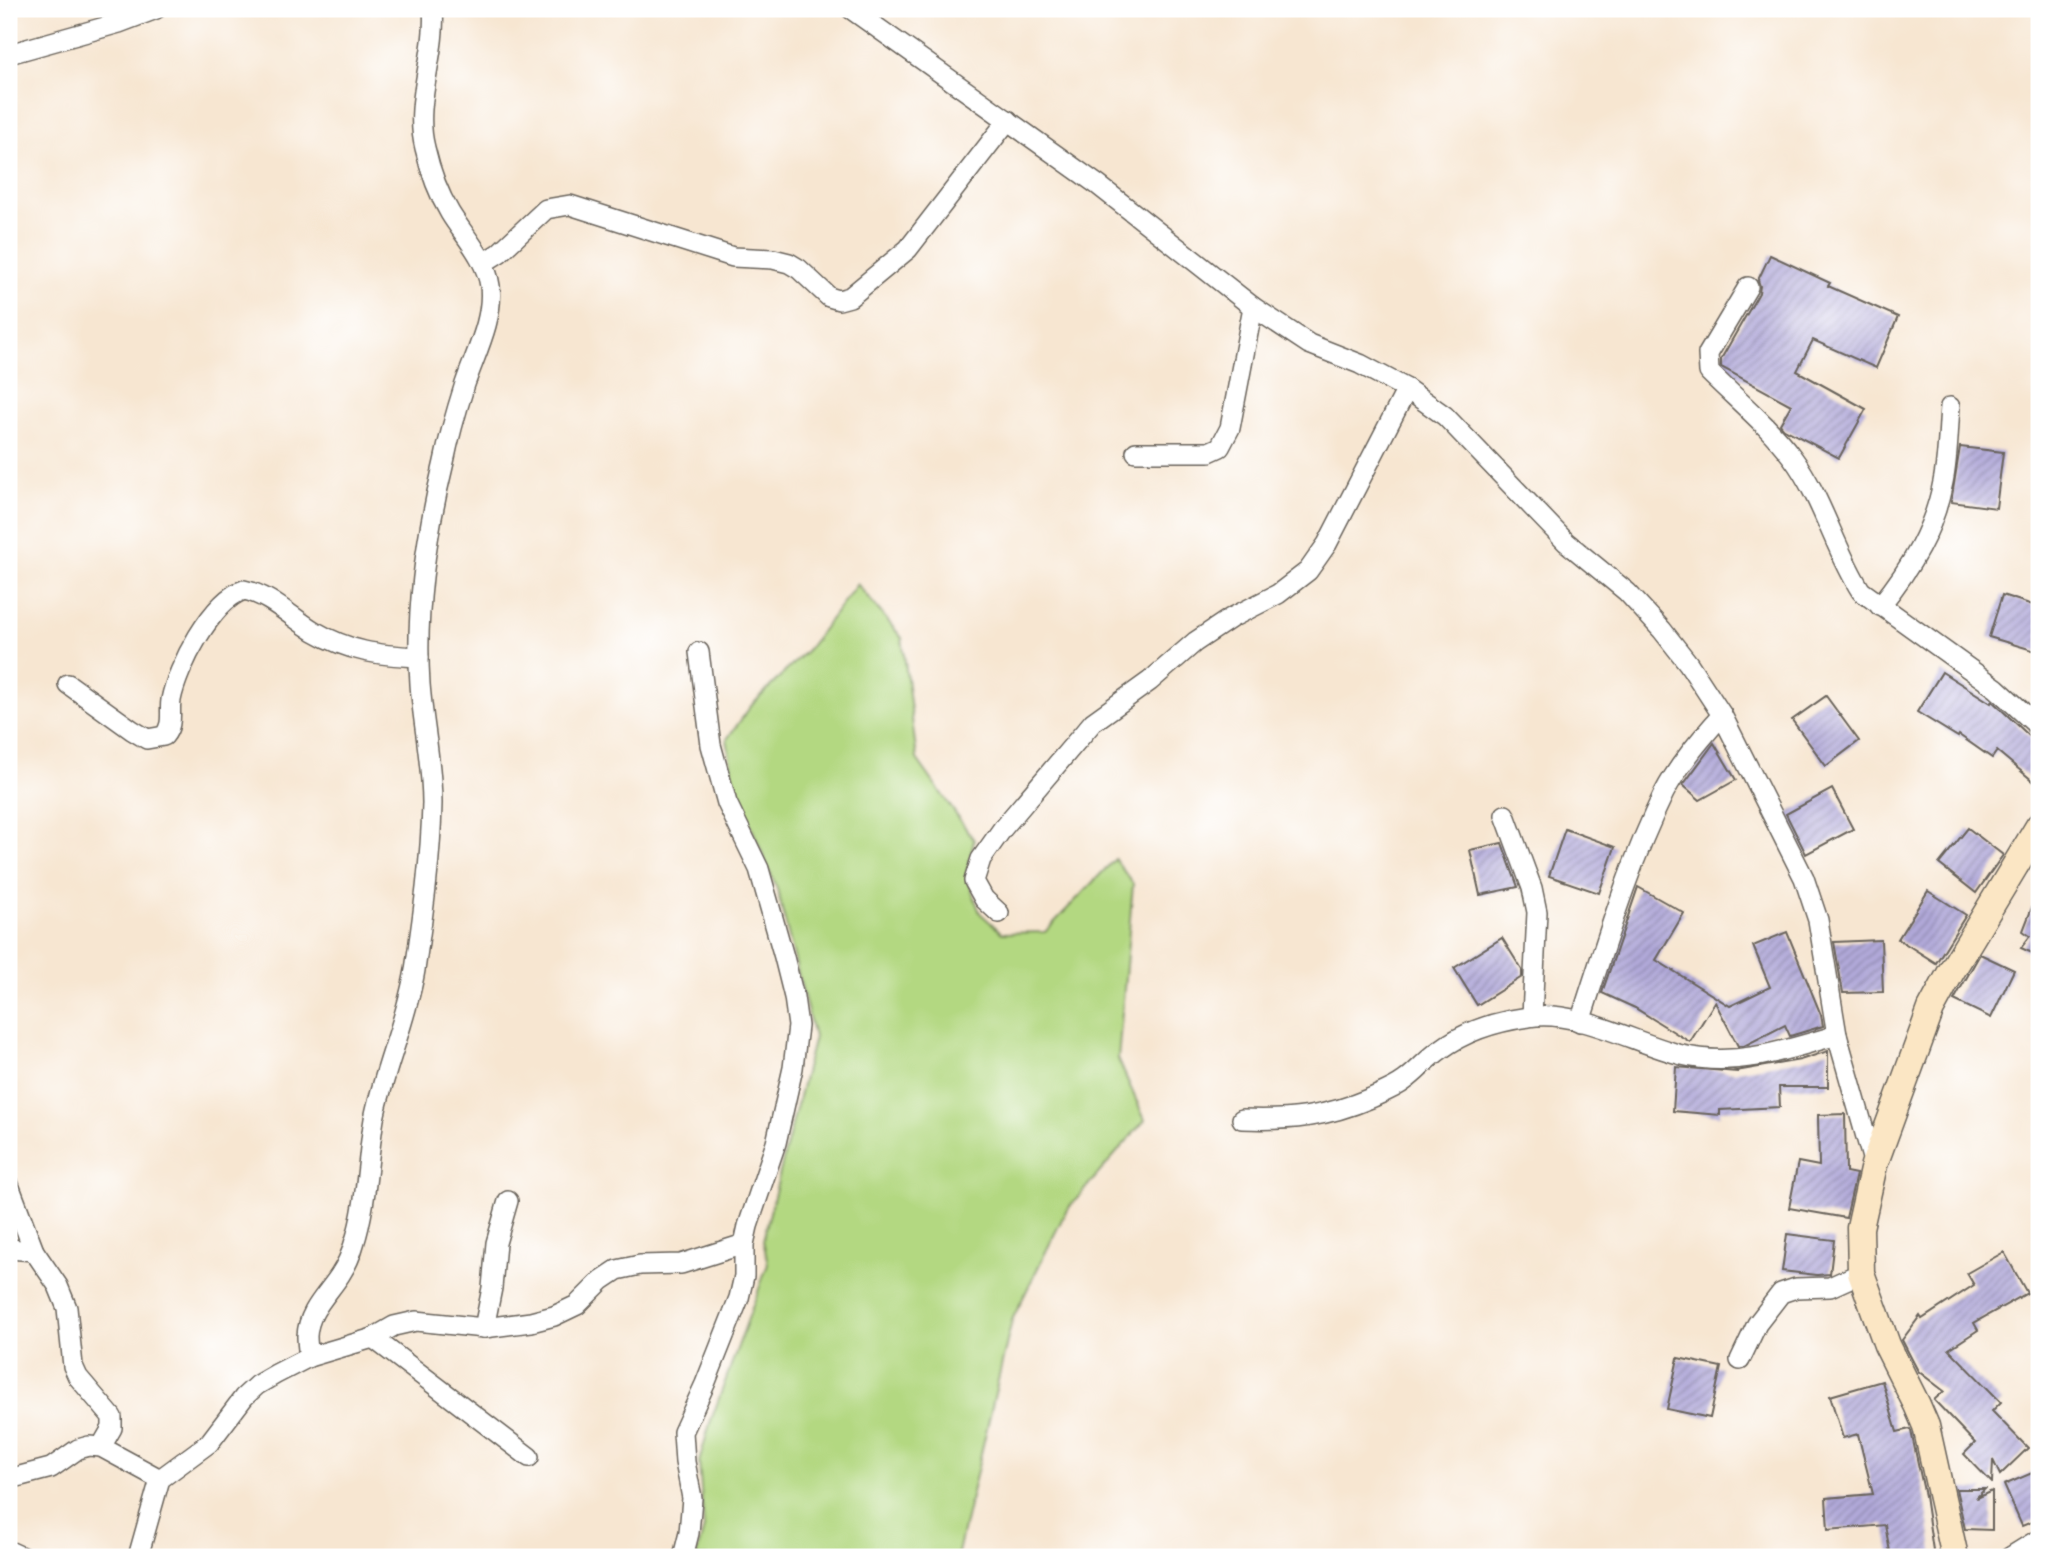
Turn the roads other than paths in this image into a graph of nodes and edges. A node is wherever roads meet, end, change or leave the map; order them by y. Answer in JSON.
{"nodes":[{"id":1,"x":156,"y":9,"type":"edge"},
{"id":2,"x":433,"y":9,"type":"edge"},
{"id":3,"x":851,"y":9,"type":"edge"},
{"id":4,"x":9,"y":54,"type":"edge"},
{"id":5,"x":1008,"y":120,"type":"junction"},
{"id":6,"x":483,"y":263,"type":"junction"},
{"id":7,"x":1748,"y":287,"type":"dead end"},
{"id":8,"x":1253,"y":307,"type":"junction"},
{"id":9,"x":1407,"y":389,"type":"junction"},
{"id":10,"x":1950,"y":407,"type":"dead end"},
{"id":11,"x":1136,"y":452,"type":"dead end"},
{"id":12,"x":1880,"y":606,"type":"junction"},
{"id":13,"x":699,"y":652,"type":"dead end"},
{"id":14,"x":419,"y":657,"type":"junction"},
{"id":15,"x":68,"y":684,"type":"dead end"},
{"id":16,"x":1722,"y":715,"type":"junction"},
{"id":17,"x":2039,"y":727,"type":"edge"},
{"id":18,"x":1505,"y":815,"type":"dead end"},
{"id":19,"x":2039,"y":826,"type":"edge"},
{"id":20,"x":999,"y":913,"type":"dead end"},
{"id":21,"x":1532,"y":1016,"type":"junction"},
{"id":22,"x":1580,"y":1022,"type":"junction"},
{"id":23,"x":1837,"y":1035,"type":"junction"},
{"id":24,"x":1242,"y":1119,"type":"dead end"},
{"id":25,"x":1874,"y":1165,"type":"junction"},
{"id":26,"x":9,"y":1185,"type":"edge"},
{"id":27,"x":508,"y":1201,"type":"dead end"},
{"id":28,"x":744,"y":1244,"type":"junction"},
{"id":29,"x":9,"y":1249,"type":"edge"},
{"id":30,"x":34,"y":1251,"type":"junction"},
{"id":31,"x":1861,"y":1273,"type":"junction"},
{"id":32,"x":484,"y":1328,"type":"junction"},
{"id":33,"x":373,"y":1338,"type":"junction"},
{"id":34,"x":309,"y":1357,"type":"junction"},
{"id":35,"x":1740,"y":1360,"type":"dead end"},
{"id":36,"x":101,"y":1447,"type":"junction"},
{"id":37,"x":529,"y":1457,"type":"dead end"},
{"id":38,"x":9,"y":1479,"type":"edge"},
{"id":39,"x":160,"y":1479,"type":"junction"},
{"id":40,"x":2039,"y":1539,"type":"edge"},
{"id":41,"x":9,"y":1550,"type":"edge"},
{"id":42,"x":22,"y":1557,"type":"edge"},
{"id":43,"x":138,"y":1557,"type":"edge"},
{"id":44,"x":683,"y":1557,"type":"edge"},
{"id":45,"x":1955,"y":1557,"type":"edge"},
{"id":46,"x":2010,"y":1557,"type":"edge"}],
"edges":[{"from":1,"to":4,"type":"street"},
{"from":2,"to":6,"type":"street"},
{"from":3,"to":5,"type":"street"},
{"from":5,"to":6,"type":"street"},
{"from":5,"to":8,"type":"street"},
{"from":6,"to":14,"type":"street"},
{"from":7,"to":12,"type":"street"},
{"from":8,"to":9,"type":"street"},
{"from":8,"to":11,"type":"street"},
{"from":9,"to":16,"type":"street"},
{"from":9,"to":20,"type":"street"},
{"from":10,"to":12,"type":"street"},
{"from":12,"to":17,"type":"street"},
{"from":13,"to":28,"type":"street"},
{"from":14,"to":15,"type":"street"},
{"from":14,"to":34,"type":"street"},
{"from":16,"to":22,"type":"street"},
{"from":16,"to":23,"type":"street"},
{"from":18,"to":21,"type":"street"},
{"from":19,"to":25,"type":"street"},
{"from":21,"to":22,"type":"street"},
{"from":21,"to":24,"type":"street"},
{"from":22,"to":23,"type":"street"},
{"from":23,"to":25,"type":"street"},
{"from":25,"to":31,"type":"street"},
{"from":26,"to":30,"type":"street"},
{"from":27,"to":32,"type":"street"},
{"from":28,"to":32,"type":"street"},
{"from":28,"to":44,"type":"street"},
{"from":29,"to":30,"type":"street"},
{"from":30,"to":36,"type":"street"},
{"from":31,"to":35,"type":"street"},
{"from":31,"to":45,"type":"street"},
{"from":32,"to":33,"type":"street"},
{"from":33,"to":34,"type":"street"},
{"from":33,"to":37,"type":"street"},
{"from":34,"to":39,"type":"street"},
{"from":36,"to":38,"type":"street"},
{"from":36,"to":39,"type":"street"},
{"from":39,"to":43,"type":"street"},
{"from":40,"to":46,"type":"street"},
{"from":41,"to":42,"type":"street"}]}
